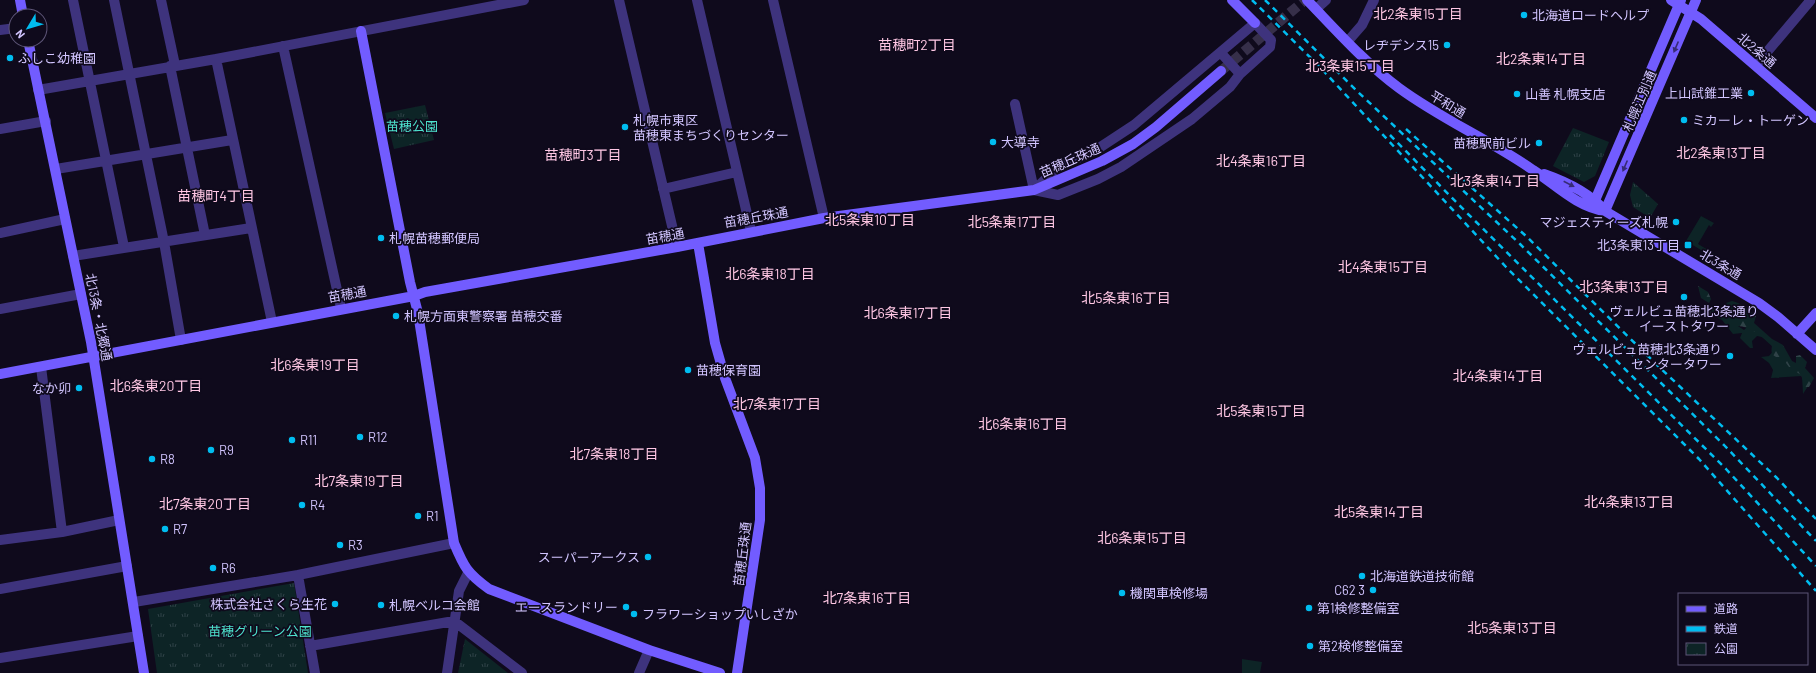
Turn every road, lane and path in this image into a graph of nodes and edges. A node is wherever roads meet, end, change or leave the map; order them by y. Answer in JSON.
{"nodes":[{"id":1,"x":73,"y":0,"type":"edge"},
{"id":2,"x":114,"y":0,"type":"edge"},
{"id":3,"x":161,"y":0,"type":"edge"},
{"id":4,"x":524,"y":0,"type":"edge"},
{"id":5,"x":619,"y":0,"type":"edge"},
{"id":6,"x":697,"y":0,"type":"edge"},
{"id":7,"x":773,"y":0,"type":"edge"},
{"id":8,"x":1232,"y":0,"type":"edge"},
{"id":9,"x":1307,"y":0,"type":"edge"},
{"id":10,"x":1326,"y":0,"type":"edge"},
{"id":11,"x":1374,"y":0,"type":"edge"},
{"id":12,"x":1696,"y":0,"type":"edge"},
{"id":13,"x":1809,"y":0,"type":"edge"},
{"id":14,"x":1677,"y":1,"type":"edge"},
{"id":15,"x":1316,"y":9,"type":"junction"},
{"id":16,"x":1691,"y":11,"type":"junction"},
{"id":17,"x":1255,"y":23,"type":"junction"},
{"id":18,"x":361,"y":31,"type":"junction"},
{"id":19,"x":1348,"y":41,"type":"junction"},
{"id":20,"x":283,"y":46,"type":"junction"},
{"id":21,"x":30,"y":48,"type":"edge"},
{"id":22,"x":1221,"y":53,"type":"junction"},
{"id":23,"x":216,"y":59,"type":"junction"},
{"id":24,"x":1756,"y":65,"type":"junction"},
{"id":25,"x":173,"y":66,"type":"junction"},
{"id":26,"x":1221,"y":71,"type":"tunnel mouth"},
{"id":27,"x":1240,"y":74,"type":"junction"},
{"id":28,"x":129,"y":75,"type":"junction"},
{"id":29,"x":90,"y":81,"type":"junction"},
{"id":30,"x":38,"y":90,"type":"junction"},
{"id":31,"x":1015,"y":104,"type":"dead end"},
{"id":32,"x":1816,"y":118,"type":"edge"},
{"id":33,"x":46,"y":121,"type":"junction"},
{"id":34,"x":0,"y":129,"type":"edge"},
{"id":35,"x":232,"y":140,"type":"junction"},
{"id":36,"x":188,"y":148,"type":"junction"},
{"id":37,"x":147,"y":153,"type":"junction"},
{"id":38,"x":106,"y":160,"type":"junction"},
{"id":39,"x":56,"y":169,"type":"junction"},
{"id":40,"x":737,"y":172,"type":"junction"},
{"id":41,"x":663,"y":189,"type":"junction"},
{"id":42,"x":1034,"y":190,"type":"junction"},
{"id":43,"x":1594,"y":205,"type":"junction"},
{"id":44,"x":1606,"y":211,"type":"junction"},
{"id":45,"x":824,"y":218,"type":"junction"},
{"id":46,"x":66,"y":219,"type":"junction"},
{"id":47,"x":252,"y":228,"type":"junction"},
{"id":48,"x":750,"y":231,"type":"junction"},
{"id":49,"x":0,"y":233,"type":"edge"},
{"id":50,"x":205,"y":235,"type":"junction"},
{"id":51,"x":164,"y":242,"type":"junction"},
{"id":52,"x":698,"y":243,"type":"junction"},
{"id":53,"x":124,"y":247,"type":"junction"},
{"id":54,"x":677,"y":247,"type":"junction"},
{"id":55,"x":73,"y":256,"type":"junction"},
{"id":56,"x":81,"y":294,"type":"junction"},
{"id":57,"x":414,"y":296,"type":"junction"},
{"id":58,"x":341,"y":308,"type":"junction"},
{"id":59,"x":0,"y":309,"type":"edge"},
{"id":60,"x":1816,"y":312,"type":"edge"},
{"id":61,"x":272,"y":322,"type":"junction"},
{"id":62,"x":1797,"y":334,"type":"junction"},
{"id":63,"x":181,"y":340,"type":"junction"},
{"id":64,"x":1816,"y":350,"type":"edge"},
{"id":65,"x":94,"y":357,"type":"junction"},
{"id":66,"x":41,"y":367,"type":"junction"},
{"id":67,"x":0,"y":374,"type":"edge"},
{"id":68,"x":120,"y":520,"type":"junction"},
{"id":69,"x":62,"y":532,"type":"junction"},
{"id":70,"x":0,"y":540,"type":"edge"},
{"id":71,"x":454,"y":543,"type":"junction"},
{"id":72,"x":127,"y":566,"type":"junction"},
{"id":73,"x":468,"y":572,"type":"junction"},
{"id":74,"x":298,"y":575,"type":"junction"},
{"id":75,"x":0,"y":589,"type":"edge"},
{"id":76,"x":134,"y":602,"type":"junction"},
{"id":77,"x":454,"y":621,"type":"junction"},
{"id":78,"x":138,"y":636,"type":"junction"},
{"id":79,"x":310,"y":646,"type":"junction"},
{"id":80,"x":649,"y":650,"type":"junction"},
{"id":81,"x":0,"y":658,"type":"edge"},
{"id":82,"x":144,"y":673,"type":"edge"},
{"id":83,"x":315,"y":673,"type":"edge"},
{"id":84,"x":447,"y":673,"type":"edge"},
{"id":85,"x":522,"y":673,"type":"edge"},
{"id":86,"x":639,"y":673,"type":"edge"},
{"id":87,"x":720,"y":673,"type":"edge"},
{"id":88,"x":737,"y":673,"type":"edge"}],
"edges":[{"from":1,"to":29,"type":"street"},
{"from":2,"to":28,"type":"street"},
{"from":3,"to":25,"type":"street"},
{"from":4,"to":18,"type":"street"},
{"from":5,"to":41,"type":"street"},
{"from":6,"to":40,"type":"street"},
{"from":7,"to":45,"type":"street"},
{"from":8,"to":17,"type":"street"},
{"from":9,"to":15,"type":"street","name":"平和通"},
{"from":10,"to":15,"type":"street"},
{"from":11,"to":19,"type":"street"},
{"from":12,"to":16,"type":"street","name":"札幌江別通"},
{"from":13,"to":24,"type":"street"},
{"from":14,"to":16,"type":"street","name":"北2条通"},
{"from":14,"to":43,"type":"street","name":"札幌江別通"},
{"from":15,"to":19,"type":"street","name":"平和通"},
{"from":16,"to":24,"type":"street","name":"北2条通"},
{"from":16,"to":44,"type":"street","name":"札幌江別通","one_way":true},
{"from":17,"to":22,"type":"street"},
{"from":17,"to":27,"type":"street"},
{"from":18,"to":20,"type":"street"},
{"from":18,"to":57,"type":"street"},
{"from":19,"to":43,"type":"street","name":"平和通"},
{"from":20,"to":23,"type":"street"},
{"from":20,"to":58,"type":"street"},
{"from":21,"to":30,"type":"street","name":"北13条・北郷通"},
{"from":22,"to":27,"type":"street"},
{"from":22,"to":42,"type":"street"},
{"from":23,"to":25,"type":"street"},
{"from":23,"to":35,"type":"street"},
{"from":24,"to":32,"type":"street","name":"北2条通"},
{"from":25,"to":28,"type":"street"},
{"from":25,"to":36,"type":"street"},
{"from":26,"to":42,"type":"street","name":"苗穂丘珠通"},
{"from":27,"to":42,"type":"street"},
{"from":28,"to":29,"type":"street"},
{"from":28,"to":37,"type":"street"},
{"from":29,"to":30,"type":"street"},
{"from":29,"to":38,"type":"street"},
{"from":30,"to":33,"type":"street","name":"北13条・北郷通"},
{"from":31,"to":42,"type":"street"},
{"from":33,"to":34,"type":"street"},
{"from":33,"to":39,"type":"street","name":"北13条・北郷通"},
{"from":35,"to":36,"type":"street"},
{"from":35,"to":47,"type":"street"},
{"from":36,"to":37,"type":"street"},
{"from":36,"to":50,"type":"street"},
{"from":37,"to":38,"type":"street"},
{"from":37,"to":51,"type":"street"},
{"from":38,"to":39,"type":"street"},
{"from":38,"to":53,"type":"street"},
{"from":39,"to":46,"type":"street","name":"北13条・北郷通"},
{"from":40,"to":41,"type":"street"},
{"from":40,"to":48,"type":"street"},
{"from":41,"to":54,"type":"street"},
{"from":42,"to":45,"type":"street","name":"苗穂丘珠通"},
{"from":43,"to":44,"type":"street","name":"北3条通"},
{"from":44,"to":62,"type":"street","name":"北3条通"},
{"from":45,"to":48,"type":"street","name":"苗穂丘珠通"},
{"from":46,"to":49,"type":"street"},
{"from":46,"to":55,"type":"street","name":"北13条・北郷通"},
{"from":47,"to":50,"type":"street"},
{"from":47,"to":61,"type":"street"},
{"from":48,"to":52,"type":"street","name":"苗穂丘珠通"},
{"from":50,"to":51,"type":"street"},
{"from":51,"to":53,"type":"street"},
{"from":51,"to":63,"type":"street"},
{"from":52,"to":54,"type":"street","name":"苗穂通"},
{"from":52,"to":88,"type":"street","name":"苗穂丘珠通"},
{"from":53,"to":55,"type":"street"},
{"from":54,"to":57,"type":"street","name":"苗穂通"},
{"from":55,"to":56,"type":"street","name":"北13条・北郷通"},
{"from":56,"to":59,"type":"street"},
{"from":56,"to":65,"type":"street","name":"北13条・北郷通"},
{"from":57,"to":58,"type":"street","name":"苗穂通"},
{"from":57,"to":71,"type":"street"},
{"from":58,"to":61,"type":"street","name":"苗穂通"},
{"from":60,"to":62,"type":"street"},
{"from":61,"to":63,"type":"street","name":"苗穂通"},
{"from":62,"to":64,"type":"street","name":"北3条通"},
{"from":63,"to":65,"type":"street","name":"苗穂通"},
{"from":65,"to":66,"type":"street","name":"苗穂通"},
{"from":65,"to":68,"type":"street","name":"北13条・北郷通"},
{"from":66,"to":67,"type":"street","name":"苗穂通"},
{"from":66,"to":69,"type":"street"},
{"from":68,"to":69,"type":"street"},
{"from":68,"to":72,"type":"street","name":"北13条・北郷通"},
{"from":69,"to":70,"type":"street"},
{"from":71,"to":73,"type":"street"},
{"from":71,"to":74,"type":"street"},
{"from":72,"to":75,"type":"street"},
{"from":72,"to":76,"type":"street","name":"北13条・北郷通"},
{"from":73,"to":77,"type":"street"},
{"from":73,"to":80,"type":"street"},
{"from":74,"to":76,"type":"street"},
{"from":74,"to":79,"type":"street"},
{"from":76,"to":78,"type":"street","name":"北13条・北郷通"},
{"from":77,"to":79,"type":"street"},
{"from":77,"to":84,"type":"street"},
{"from":77,"to":85,"type":"street"},
{"from":78,"to":81,"type":"street"},
{"from":78,"to":82,"type":"street","name":"北13条・北郷通"},
{"from":79,"to":83,"type":"street"},
{"from":80,"to":86,"type":"street"},
{"from":80,"to":87,"type":"street"}]}
